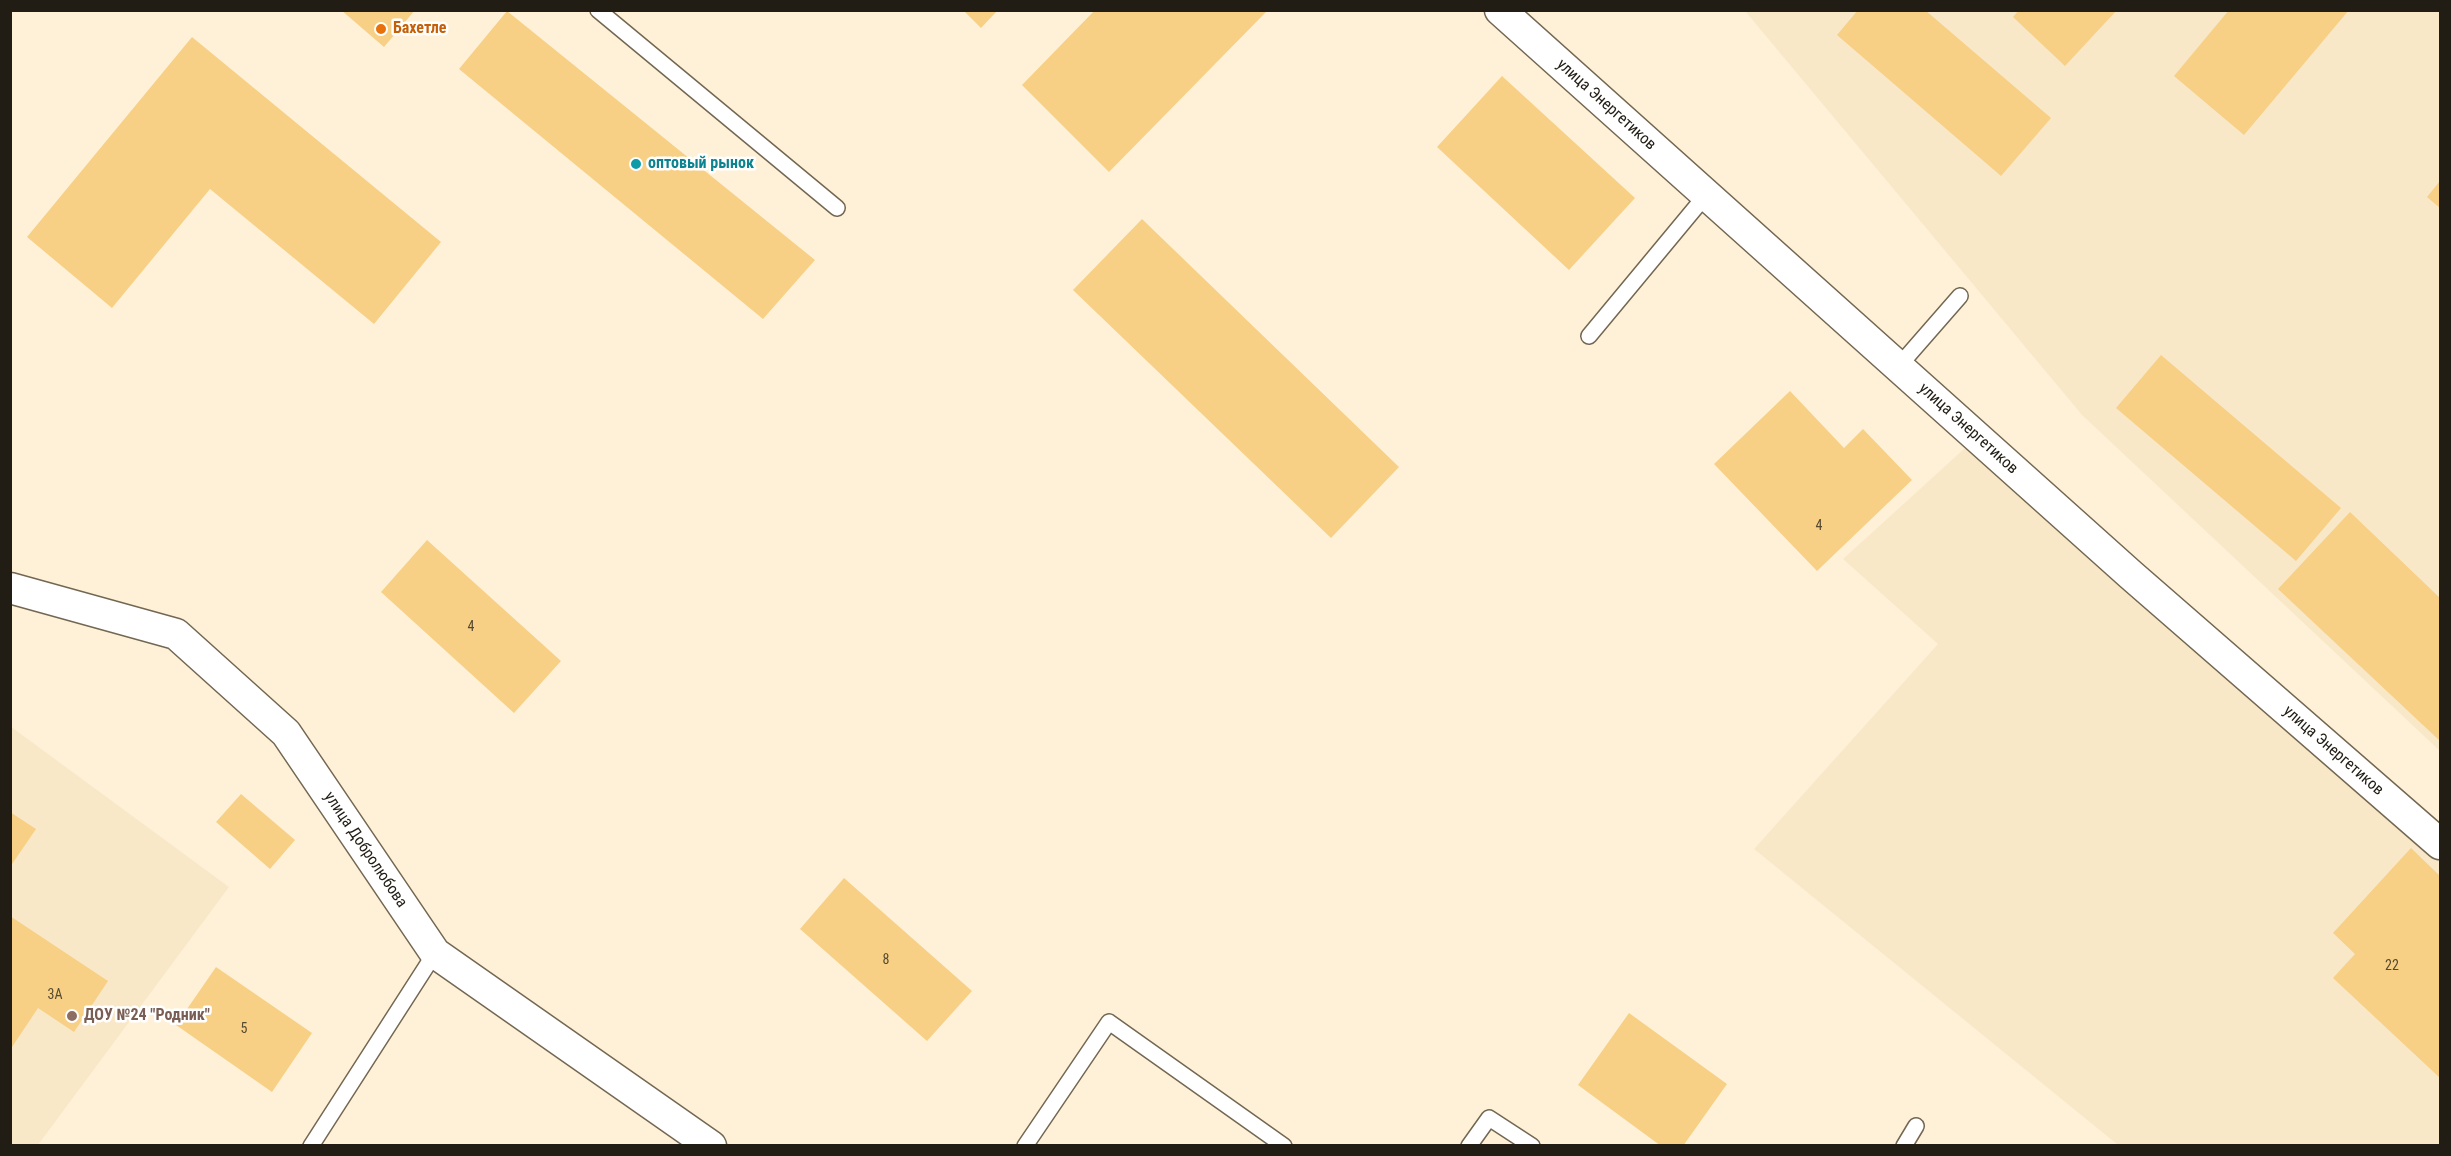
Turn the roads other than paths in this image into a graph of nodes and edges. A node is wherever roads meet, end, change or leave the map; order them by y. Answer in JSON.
{"nodes":[{"id":1,"x":598,"y":10,"type":"edge"},
{"id":2,"x":1500,"y":10,"type":"edge"},
{"id":3,"x":1706,"y":195,"type":"junction"},
{"id":4,"x":837,"y":208,"type":"dead end"},
{"id":5,"x":1960,"y":296,"type":"dead end"},
{"id":6,"x":1589,"y":336,"type":"dead end"},
{"id":7,"x":1898,"y":367,"type":"junction"},
{"id":8,"x":10,"y":588,"type":"edge"},
{"id":9,"x":2440,"y":844,"type":"edge"},
{"id":10,"x":435,"y":953,"type":"junction"},
{"id":11,"x":1916,"y":1126,"type":"dead end"},
{"id":12,"x":311,"y":1146,"type":"edge"},
{"id":13,"x":711,"y":1146,"type":"edge"},
{"id":14,"x":1025,"y":1146,"type":"edge"},
{"id":15,"x":1284,"y":1146,"type":"edge"},
{"id":16,"x":1469,"y":1146,"type":"edge"},
{"id":17,"x":1532,"y":1146,"type":"edge"},
{"id":18,"x":1904,"y":1146,"type":"edge"}],
"edges":[{"from":1,"to":4,"type":"lane"},
{"from":2,"to":3,"type":"street","name":"улица Энергетиков"},
{"from":3,"to":6,"type":"lane"},
{"from":3,"to":7,"type":"street","name":"улица Энергетиков"},
{"from":5,"to":7,"type":"lane"},
{"from":7,"to":9,"type":"street","name":"улица Энергетиков"},
{"from":8,"to":10,"type":"street","name":"улица Добролюбова"},
{"from":10,"to":12,"type":"lane"},
{"from":10,"to":13,"type":"street","name":"улица Добролюбова"},
{"from":11,"to":18,"type":"lane"},
{"from":14,"to":15,"type":"lane"},
{"from":16,"to":17,"type":"lane"}]}
